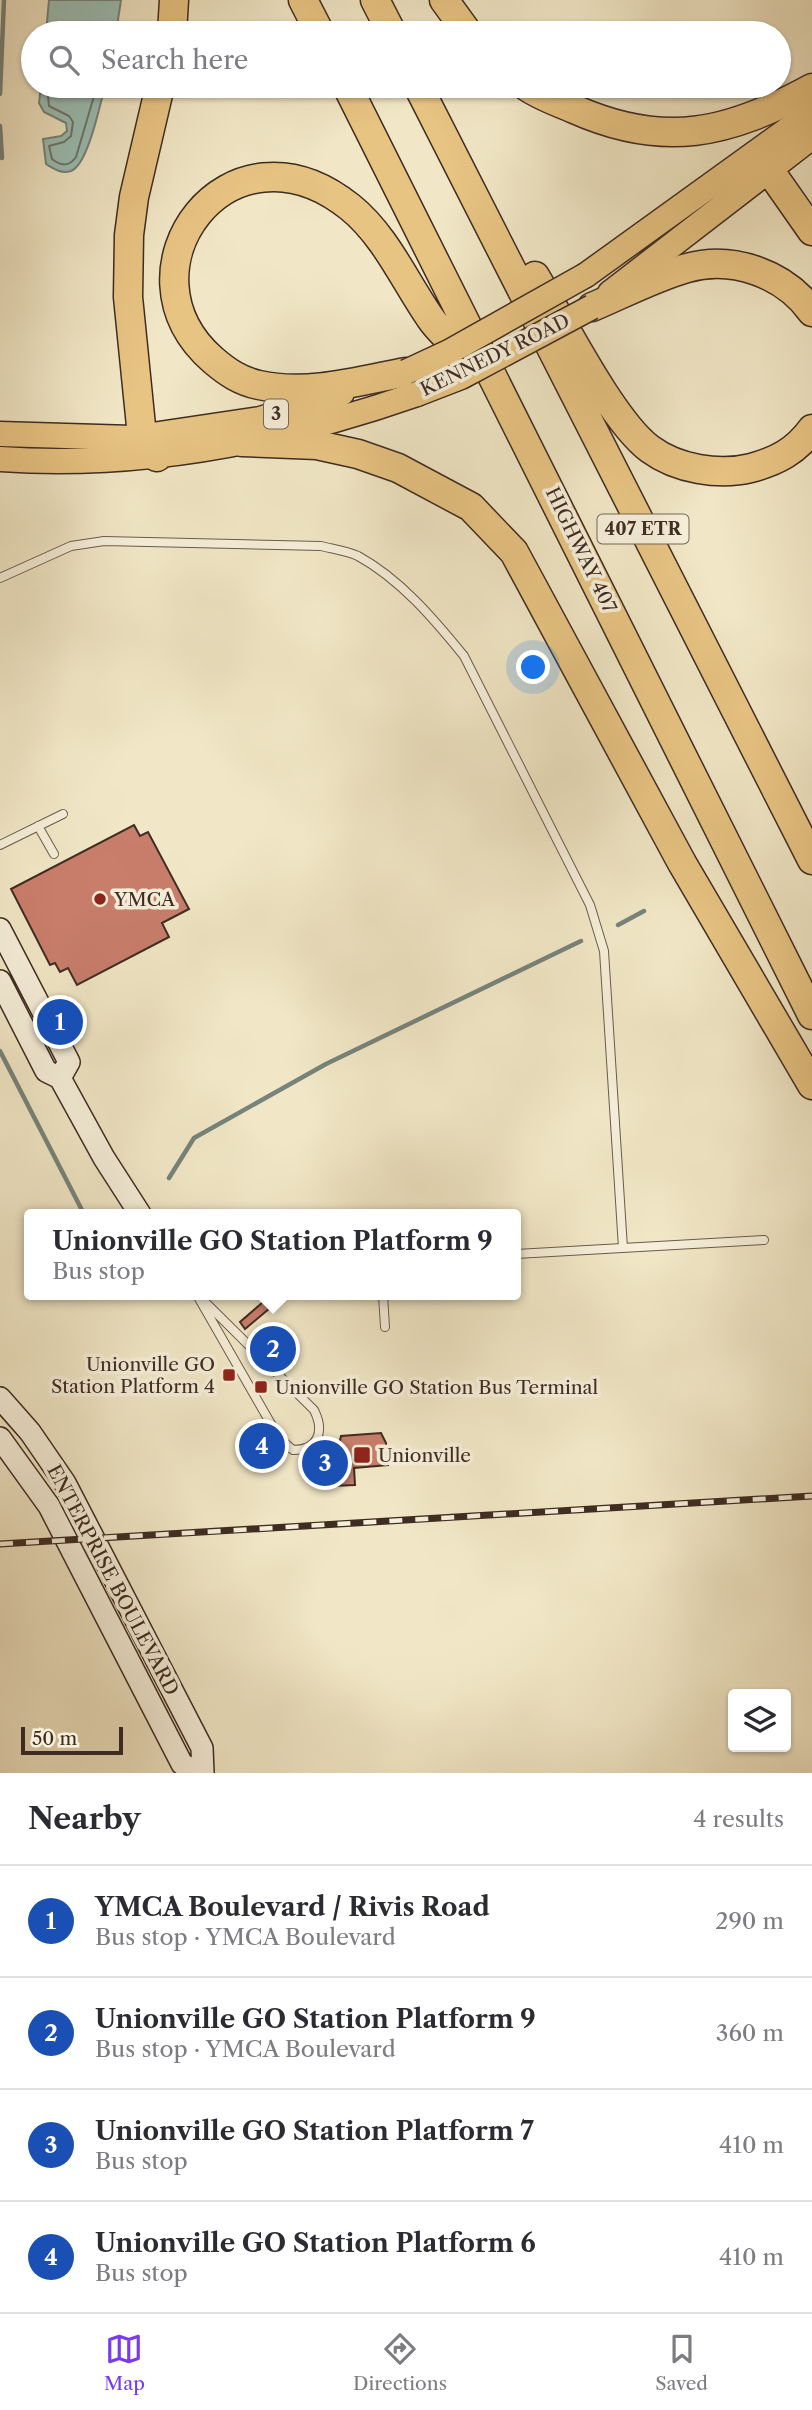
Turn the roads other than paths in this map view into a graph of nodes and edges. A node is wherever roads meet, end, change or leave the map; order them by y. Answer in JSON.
{"nodes":[{"id":1,"x":174,"y":0,"type":"edge"},
{"id":2,"x":303,"y":0,"type":"edge"},
{"id":3,"x":375,"y":0,"type":"edge"},
{"id":4,"x":443,"y":0,"type":"edge"},
{"id":5,"x":173,"y":21,"type":"edge"},
{"id":6,"x":314,"y":21,"type":"edge"},
{"id":7,"x":386,"y":21,"type":"edge"},
{"id":8,"x":459,"y":21,"type":"edge"},
{"id":9,"x":812,"y":88,"type":"edge"},
{"id":10,"x":158,"y":98,"type":"edge"},
{"id":11,"x":353,"y":98,"type":"edge"},
{"id":12,"x":424,"y":98,"type":"edge"},
{"id":13,"x":551,"y":98,"type":"edge"},
{"id":14,"x":812,"y":111,"type":"edge"},
{"id":15,"x":812,"y":137,"type":"edge"},
{"id":16,"x":763,"y":161,"type":"junction"},
{"id":17,"x":474,"y":198,"type":"junction"},
{"id":18,"x":812,"y":232,"type":"edge"},
{"id":19,"x":592,"y":307,"type":"junction"},
{"id":20,"x":812,"y":312,"type":"edge"},
{"id":21,"x":411,"y":383,"type":"junction"},
{"id":22,"x":500,"y":389,"type":"junction"},
{"id":23,"x":812,"y":429,"type":"edge"},
{"id":24,"x":0,"y":434,"type":"edge"},
{"id":25,"x":242,"y":442,"type":"junction"},
{"id":26,"x":150,"y":447,"type":"junction"},
{"id":27,"x":0,"y":459,"type":"edge"},
{"id":28,"x":0,"y":578,"type":"edge"},
{"id":29,"x":63,"y":814,"type":"dead end"},
{"id":30,"x":38,"y":826,"type":"junction"},
{"id":31,"x":0,"y":845,"type":"edge"},
{"id":32,"x":54,"y":854,"type":"dead end"},
{"id":33,"x":812,"y":860,"type":"edge"},
{"id":34,"x":0,"y":929,"type":"edge"},
{"id":35,"x":0,"y":983,"type":"edge"},
{"id":36,"x":812,"y":1015,"type":"edge"},
{"id":37,"x":60,"y":1078,"type":"junction"},
{"id":38,"x":812,"y":1086,"type":"edge"},
{"id":39,"x":137,"y":1209,"type":"edge"},
{"id":40,"x":764,"y":1240,"type":"dead end"},
{"id":41,"x":623,"y":1248,"type":"junction"},
{"id":42,"x":521,"y":1254,"type":"edge"},
{"id":43,"x":200,"y":1300,"type":"edge"},
{"id":44,"x":202,"y":1300,"type":"edge"},
{"id":45,"x":383,"y":1300,"type":"edge"},
{"id":46,"x":385,"y":1327,"type":"dead end"},
{"id":47,"x":0,"y":1398,"type":"edge"},
{"id":48,"x":0,"y":1438,"type":"edge"},
{"id":49,"x":201,"y":1773,"type":"edge"}],
"edges":[{"from":1,"to":5,"type":"highway"},
{"from":2,"to":6,"type":"highway"},
{"from":3,"to":7,"type":"highway"},
{"from":4,"to":8,"type":"highway"},
{"from":9,"to":13,"type":"highway"},
{"from":10,"to":26,"type":"highway"},
{"from":11,"to":22,"type":"highway","name":"HIGHWAY 407","number":"407 ETR"},
{"from":12,"to":17,"type":"highway","number":"407 ETR"},
{"from":14,"to":16,"type":"main road","name":"KENNEDY ROAD","number":"3"},
{"from":15,"to":16,"type":"main road","name":"KENNEDY ROAD","number":"3"},
{"from":16,"to":18,"type":"highway"},
{"from":16,"to":19,"type":"main road","name":"KENNEDY ROAD","number":"3"},
{"from":16,"to":21,"type":"main road","name":"KENNEDY ROAD","number":"3","bridge":true},
{"from":17,"to":23,"type":"highway"},
{"from":17,"to":33,"type":"highway","number":"407 ETR"},
{"from":19,"to":20,"type":"highway"},
{"from":19,"to":21,"type":"main road","name":"KENNEDY ROAD","number":"3","bridge":true},
{"from":21,"to":22,"type":"highway"},
{"from":21,"to":25,"type":"main road","name":"KENNEDY ROAD","number":"3"},
{"from":21,"to":26,"type":"main road","name":"KENNEDY ROAD","number":"3"},
{"from":22,"to":36,"type":"highway","name":"HIGHWAY 407","number":"407 ETR"},
{"from":24,"to":26,"type":"main road","name":"KENNEDY ROAD","number":"3"},
{"from":25,"to":26,"type":"main road","name":"KENNEDY ROAD","number":"3"},
{"from":25,"to":38,"type":"highway"},
{"from":26,"to":27,"type":"main road","name":"KENNEDY ROAD","number":"3"},
{"from":28,"to":41,"type":"lane"},
{"from":29,"to":30,"type":"lane"},
{"from":30,"to":31,"type":"lane"},
{"from":30,"to":32,"type":"lane"},
{"from":34,"to":37,"type":"main road"},
{"from":35,"to":37,"type":"main road"},
{"from":37,"to":39,"type":"main road"},
{"from":40,"to":41,"type":"lane"},
{"from":41,"to":42,"type":"lane"},
{"from":43,"to":44,"type":"lane"},
{"from":45,"to":46,"type":"lane"},
{"from":47,"to":49,"type":"main road","name":"ENTERPRISE BOULEVARD"},
{"from":48,"to":49,"type":"main road","name":"ENTERPRISE BOULEVARD"}]}
